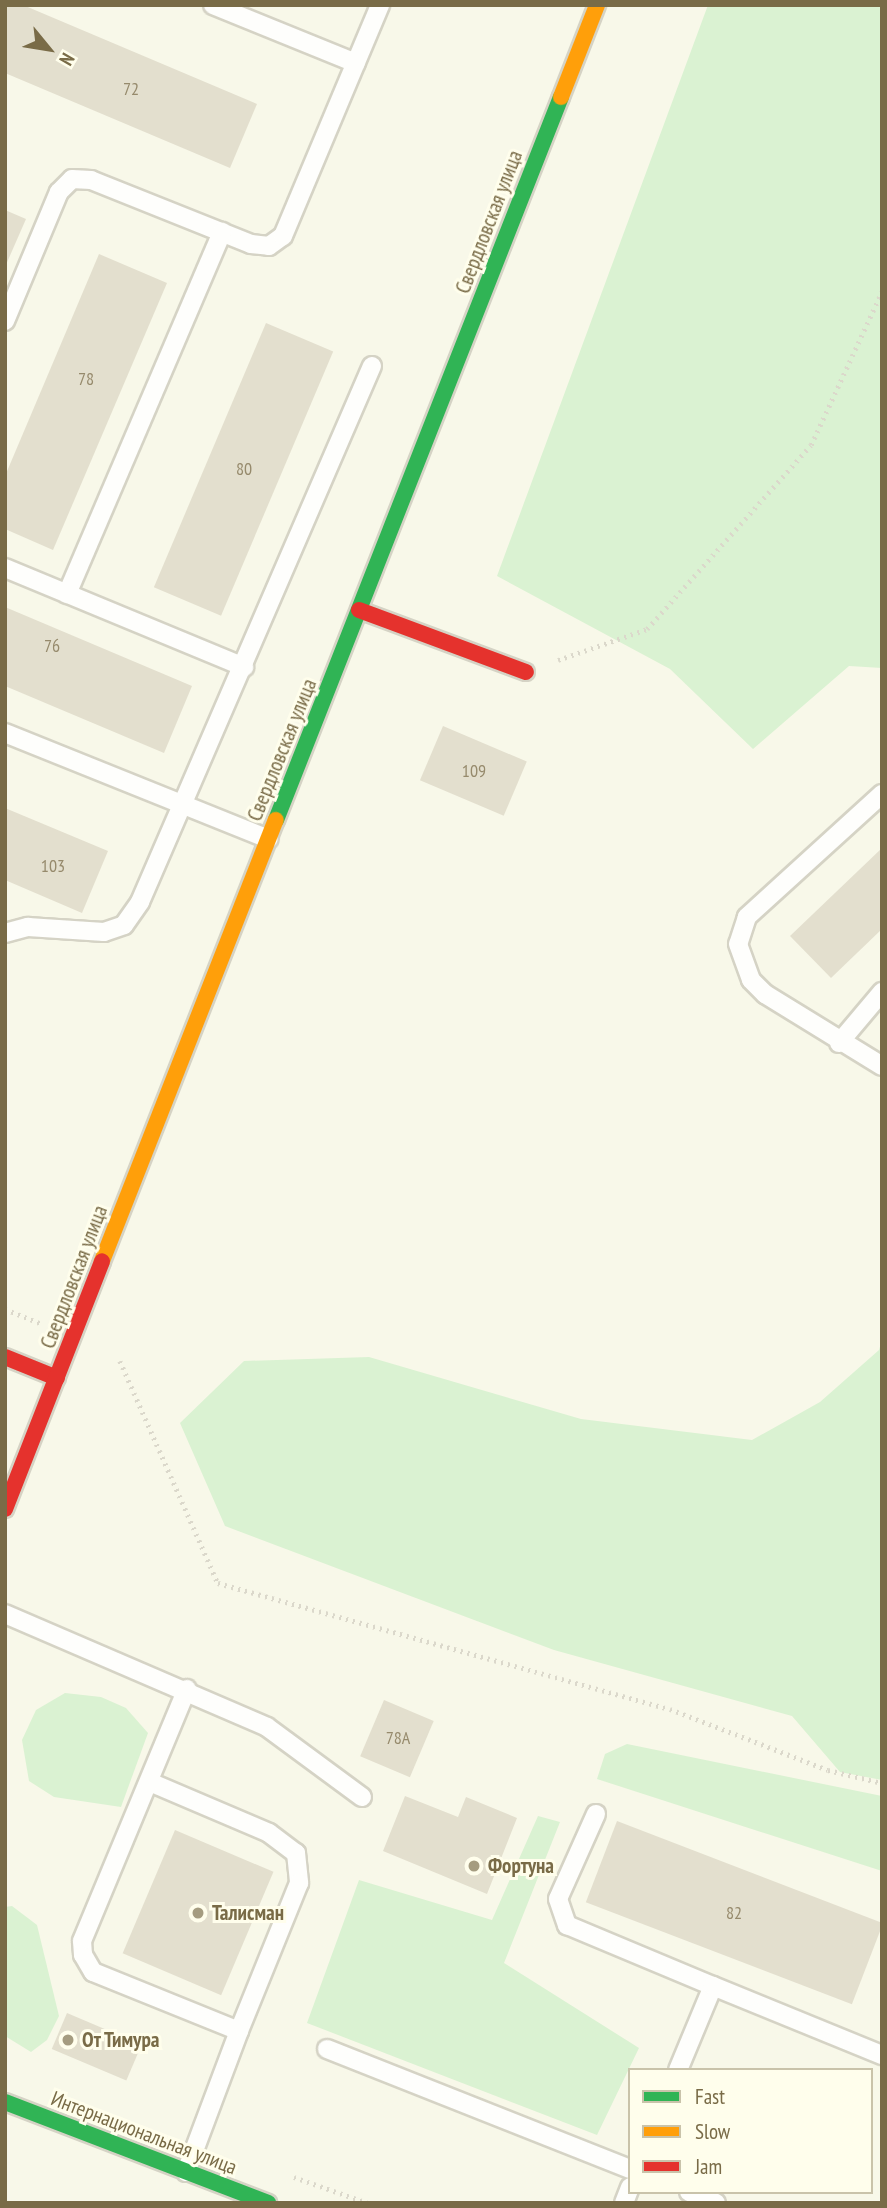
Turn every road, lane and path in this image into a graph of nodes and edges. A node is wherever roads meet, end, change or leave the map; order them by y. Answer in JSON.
{"nodes":[{"id":1,"x":213,"y":5,"type":"edge"},
{"id":2,"x":380,"y":5,"type":"edge"},
{"id":3,"x":597,"y":5,"type":"edge"},
{"id":4,"x":356,"y":63,"type":"junction"},
{"id":5,"x":222,"y":232,"type":"junction"},
{"id":6,"x":882,"y":291,"type":"edge"},
{"id":7,"x":5,"y":321,"type":"edge"},
{"id":8,"x":372,"y":366,"type":"dead end"},
{"id":9,"x":5,"y":568,"type":"edge"},
{"id":10,"x":67,"y":594,"type":"junction"},
{"id":11,"x":359,"y":610,"type":"junction"},
{"id":12,"x":244,"y":667,"type":"junction"},
{"id":13,"x":526,"y":672,"type":"joint"},
{"id":14,"x":5,"y":733,"type":"edge"},
{"id":15,"x":882,"y":794,"type":"edge"},
{"id":16,"x":186,"y":808,"type":"junction"},
{"id":17,"x":269,"y":839,"type":"junction"},
{"id":18,"x":5,"y":933,"type":"edge"},
{"id":19,"x":882,"y":992,"type":"edge"},
{"id":20,"x":839,"y":1043,"type":"junction"},
{"id":21,"x":882,"y":1066,"type":"edge"},
{"id":22,"x":5,"y":1308,"type":"edge"},
{"id":23,"x":47,"y":1326,"type":"dead end"},
{"id":24,"x":5,"y":1357,"type":"edge"},
{"id":25,"x":120,"y":1361,"type":"dead end"},
{"id":26,"x":57,"y":1378,"type":"junction"},
{"id":27,"x":5,"y":1509,"type":"edge"},
{"id":28,"x":5,"y":1614,"type":"edge"},
{"id":29,"x":187,"y":1689,"type":"junction"},
{"id":30,"x":152,"y":1783,"type":"junction"},
{"id":31,"x":882,"y":1783,"type":"edge"},
{"id":32,"x":362,"y":1797,"type":"dead end"},
{"id":33,"x":596,"y":1814,"type":"dead end"},
{"id":34,"x":713,"y":1986,"type":"junction"},
{"id":35,"x":239,"y":2031,"type":"junction"},
{"id":36,"x":327,"y":2049,"type":"dead end"},
{"id":37,"x":882,"y":2055,"type":"edge"},
{"id":38,"x":679,"y":2068,"type":"edge"},
{"id":39,"x":5,"y":2102,"type":"edge"},
{"id":40,"x":628,"y":2168,"type":"edge"},
{"id":41,"x":186,"y":2172,"type":"junction"},
{"id":42,"x":694,"y":2194,"type":"edge"},
{"id":43,"x":268,"y":2203,"type":"edge"},
{"id":44,"x":716,"y":2203,"type":"edge"}],
"edges":[{"from":1,"to":4,"type":"lane"},
{"from":2,"to":4,"type":"lane"},
{"from":3,"to":11,"type":"main road","name":"Свердловская улица"},
{"from":4,"to":5,"type":"lane"},
{"from":5,"to":7,"type":"lane"},
{"from":5,"to":10,"type":"lane"},
{"from":6,"to":13,"type":"path"},
{"from":8,"to":12,"type":"lane"},
{"from":9,"to":10,"type":"lane"},
{"from":10,"to":12,"type":"lane"},
{"from":11,"to":13,"type":"main road"},
{"from":11,"to":17,"type":"main road","name":"Свердловская улица"},
{"from":12,"to":16,"type":"lane"},
{"from":14,"to":16,"type":"lane"},
{"from":15,"to":20,"type":"lane"},
{"from":16,"to":17,"type":"lane"},
{"from":16,"to":18,"type":"lane"},
{"from":17,"to":26,"type":"main road","name":"Свердловская улица"},
{"from":19,"to":20,"type":"lane"},
{"from":20,"to":21,"type":"lane"},
{"from":22,"to":23,"type":"path"},
{"from":24,"to":26,"type":"main road"},
{"from":25,"to":31,"type":"path"},
{"from":26,"to":27,"type":"main road","name":"Свердловская улица"},
{"from":28,"to":29,"type":"lane"},
{"from":29,"to":30,"type":"lane"},
{"from":29,"to":32,"type":"lane"},
{"from":30,"to":35,"type":"lane"},
{"from":30,"to":35,"type":"lane"},
{"from":33,"to":34,"type":"lane"},
{"from":34,"to":37,"type":"lane"},
{"from":34,"to":38,"type":"lane"},
{"from":35,"to":41,"type":"lane"},
{"from":36,"to":40,"type":"lane"},
{"from":39,"to":41,"type":"main road","name":"Интернациональная улица"},
{"from":41,"to":43,"type":"main road","name":"Интернациональная улица"},
{"from":42,"to":44,"type":"lane"}]}
